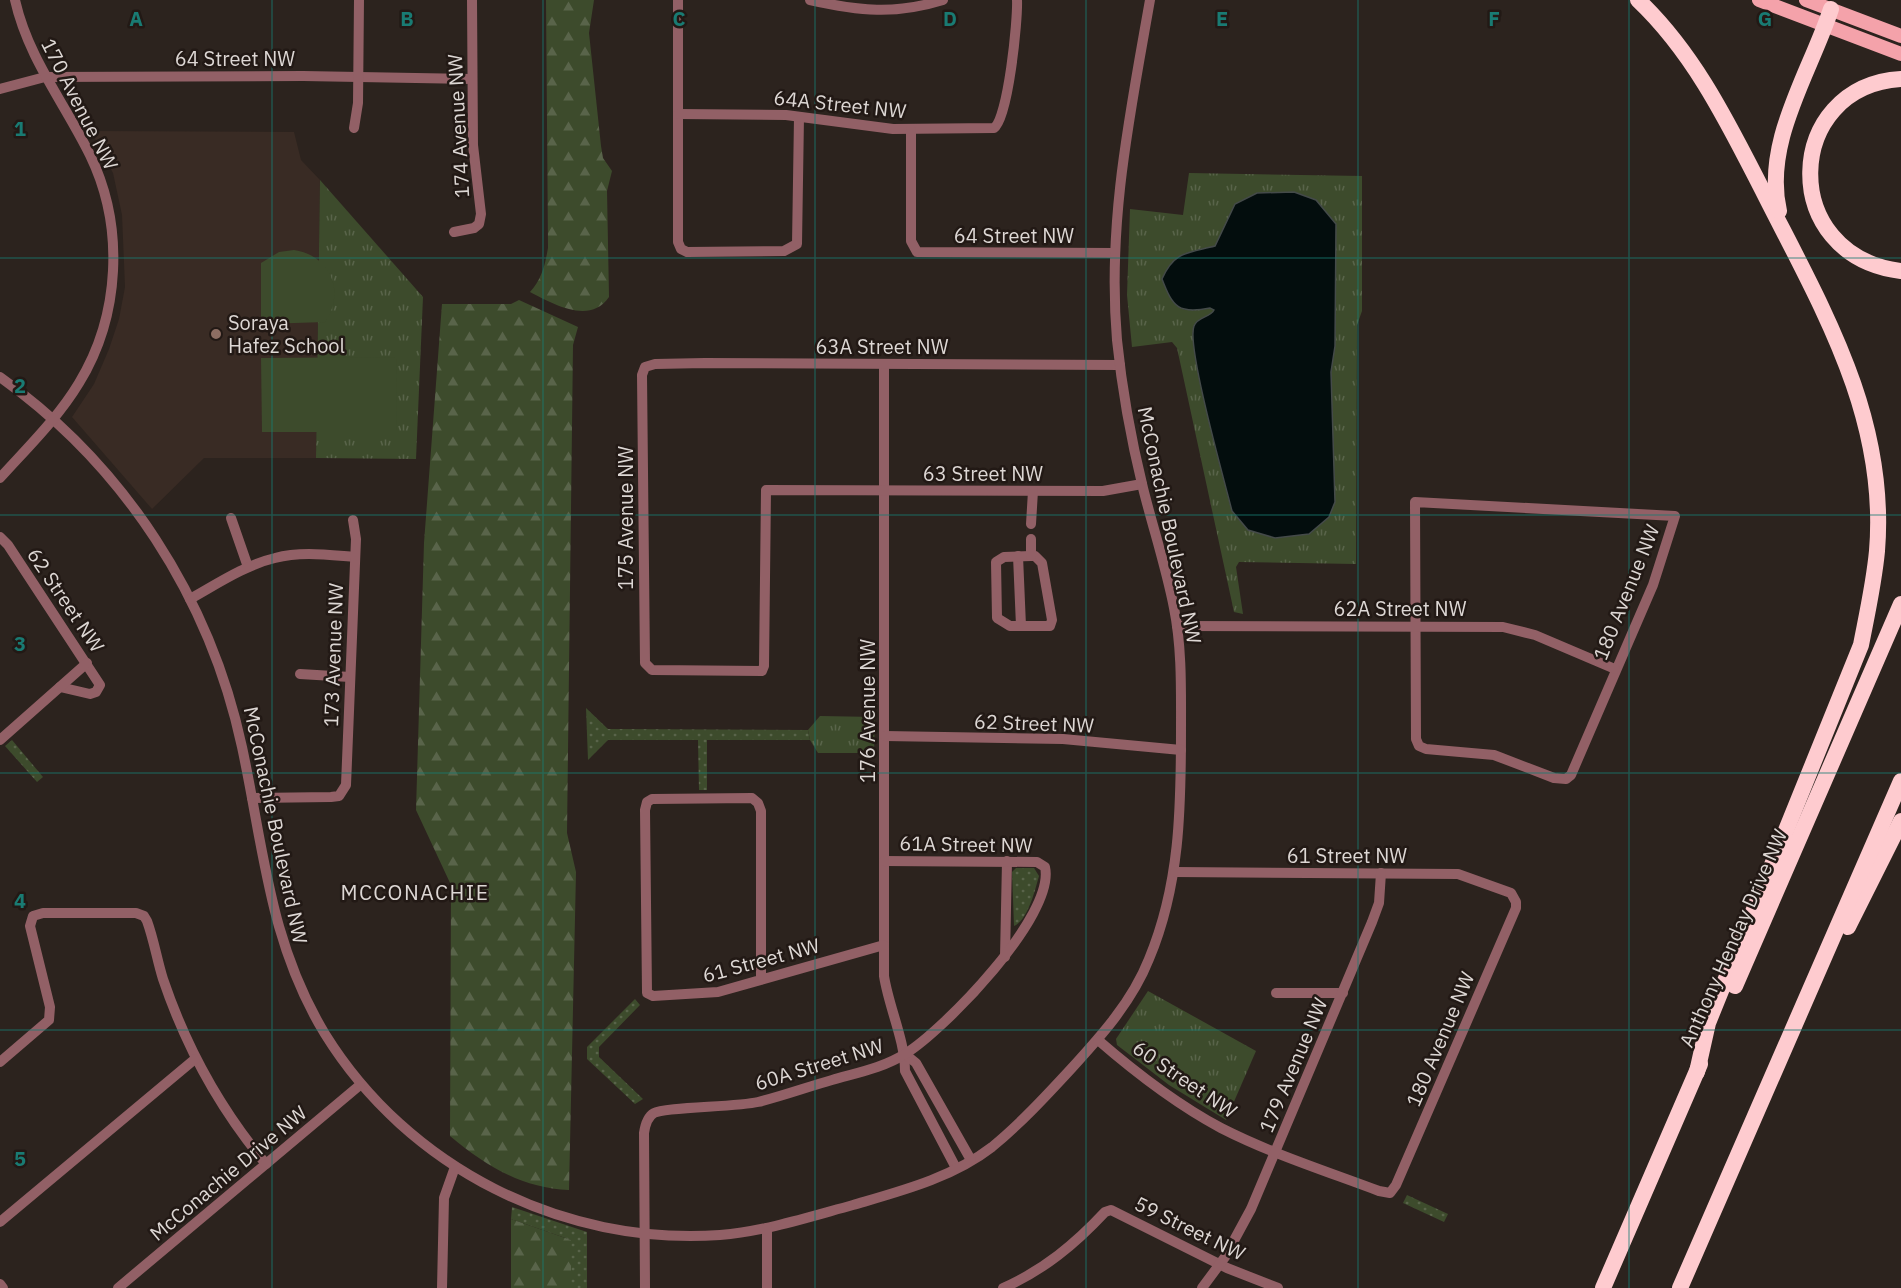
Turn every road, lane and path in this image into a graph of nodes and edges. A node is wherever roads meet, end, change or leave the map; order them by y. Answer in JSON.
{"nodes":[{"id":1,"x":15,"y":0,"type":"edge"},
{"id":2,"x":359,"y":0,"type":"edge"},
{"id":3,"x":472,"y":0,"type":"edge"},
{"id":4,"x":678,"y":0,"type":"edge"},
{"id":5,"x":810,"y":0,"type":"edge"},
{"id":6,"x":943,"y":0,"type":"edge"},
{"id":7,"x":1017,"y":0,"type":"edge"},
{"id":8,"x":1150,"y":0,"type":"edge"},
{"id":9,"x":1638,"y":0,"type":"edge"},
{"id":10,"x":1759,"y":0,"type":"edge"},
{"id":11,"x":1806,"y":0,"type":"edge"},
{"id":12,"x":883,"y":6,"type":"edge"},
{"id":13,"x":1828,"y":17,"type":"junction"},
{"id":14,"x":1901,"y":36,"type":"edge"},
{"id":15,"x":1901,"y":54,"type":"edge"},
{"id":16,"x":45,"y":77,"type":"junction"},
{"id":17,"x":358,"y":78,"type":"junction"},
{"id":18,"x":472,"y":79,"type":"junction"},
{"id":19,"x":1901,"y":79,"type":"edge"},
{"id":20,"x":0,"y":89,"type":"edge"},
{"id":21,"x":678,"y":114,"type":"junction"},
{"id":22,"x":799,"y":117,"type":"junction"},
{"id":23,"x":354,"y":128,"type":"dead end"},
{"id":24,"x":911,"y":130,"type":"junction"},
{"id":25,"x":454,"y":232,"type":"dead end"},
{"id":26,"x":1790,"y":246,"type":"junction"},
{"id":27,"x":1114,"y":253,"type":"junction"},
{"id":28,"x":1901,"y":271,"type":"edge"},
{"id":29,"x":884,"y":364,"type":"junction"},
{"id":30,"x":1120,"y":365,"type":"junction"},
{"id":31,"x":645,"y":367,"type":"joint"},
{"id":32,"x":0,"y":377,"type":"edge"},
{"id":33,"x":53,"y":419,"type":"junction"},
{"id":34,"x":0,"y":478,"type":"edge"},
{"id":35,"x":1142,"y":484,"type":"junction"},
{"id":36,"x":884,"y":490,"type":"junction"},
{"id":37,"x":1033,"y":491,"type":"junction"},
{"id":38,"x":231,"y":518,"type":"dead end"},
{"id":39,"x":353,"y":520,"type":"dead end"},
{"id":40,"x":1031,"y":524,"type":"dead end"},
{"id":41,"x":0,"y":537,"type":"edge"},
{"id":42,"x":1031,"y":539,"type":"dead end"},
{"id":43,"x":1018,"y":556,"type":"junction"},
{"id":44,"x":1031,"y":556,"type":"junction"},
{"id":45,"x":355,"y":557,"type":"junction"},
{"id":46,"x":248,"y":567,"type":"junction"},
{"id":47,"x":190,"y":599,"type":"junction"},
{"id":48,"x":1901,"y":604,"type":"edge"},
{"id":49,"x":1021,"y":626,"type":"junction"},
{"id":50,"x":1177,"y":626,"type":"junction"},
{"id":51,"x":1416,"y":626,"type":"junction"},
{"id":52,"x":87,"y":663,"type":"junction"},
{"id":53,"x":1615,"y":669,"type":"junction"},
{"id":54,"x":704,"y":670,"type":"joint"},
{"id":55,"x":300,"y":674,"type":"dead end"},
{"id":56,"x":350,"y":677,"type":"junction"},
{"id":57,"x":60,"y":687,"type":"junction"},
{"id":58,"x":885,"y":736,"type":"junction"},
{"id":59,"x":0,"y":740,"type":"edge"},
{"id":60,"x":1181,"y":750,"type":"junction"},
{"id":61,"x":1901,"y":781,"type":"edge"},
{"id":62,"x":252,"y":798,"type":"junction"},
{"id":63,"x":1901,"y":821,"type":"edge"},
{"id":64,"x":884,"y":861,"type":"junction"},
{"id":65,"x":1007,"y":861,"type":"junction"},
{"id":66,"x":1045,"y":867,"type":"joint"},
{"id":67,"x":1175,"y":872,"type":"junction"},
{"id":68,"x":1382,"y":873,"type":"junction"},
{"id":69,"x":1515,"y":897,"type":"joint"},
{"id":70,"x":884,"y":945,"type":"junction"},
{"id":71,"x":1005,"y":958,"type":"junction"},
{"id":72,"x":761,"y":980,"type":"junction"},
{"id":73,"x":1276,"y":993,"type":"dead end"},
{"id":74,"x":1343,"y":993,"type":"junction"},
{"id":75,"x":1798,"y":1016,"type":"junction"},
{"id":76,"x":1098,"y":1040,"type":"junction"},
{"id":77,"x":905,"y":1054,"type":"junction"},
{"id":78,"x":195,"y":1059,"type":"junction"},
{"id":79,"x":0,"y":1062,"type":"edge"},
{"id":80,"x":1696,"y":1072,"type":"junction"},
{"id":81,"x":360,"y":1085,"type":"junction"},
{"id":82,"x":1276,"y":1153,"type":"junction"},
{"id":83,"x":971,"y":1160,"type":"junction"},
{"id":84,"x":266,"y":1164,"type":"junction"},
{"id":85,"x":455,"y":1167,"type":"junction"},
{"id":86,"x":956,"y":1168,"type":"junction"},
{"id":87,"x":1390,"y":1193,"type":"joint"},
{"id":88,"x":0,"y":1222,"type":"edge"},
{"id":89,"x":767,"y":1228,"type":"junction"},
{"id":90,"x":645,"y":1234,"type":"junction"},
{"id":91,"x":1220,"y":1264,"type":"junction"},
{"id":92,"x":0,"y":1284,"type":"edge"},
{"id":93,"x":3,"y":1288,"type":"edge"},
{"id":94,"x":118,"y":1288,"type":"edge"},
{"id":95,"x":442,"y":1288,"type":"edge"},
{"id":96,"x":645,"y":1288,"type":"edge"},
{"id":97,"x":767,"y":1288,"type":"edge"},
{"id":98,"x":1003,"y":1288,"type":"edge"},
{"id":99,"x":1202,"y":1288,"type":"edge"},
{"id":100,"x":1278,"y":1288,"type":"edge"},
{"id":101,"x":1603,"y":1288,"type":"edge"},
{"id":102,"x":1680,"y":1288,"type":"edge"}],
"edges":[{"from":1,"to":16,"type":"street","name":"170 Avenue NW"},
{"from":2,"to":17,"type":"street"},
{"from":3,"to":18,"type":"street","name":"174 Avenue NW"},
{"from":4,"to":21,"type":"street"},
{"from":5,"to":12,"type":"street"},
{"from":6,"to":12,"type":"street"},
{"from":7,"to":24,"type":"street","name":"64A Street NW"},
{"from":8,"to":27,"type":"street","name":"McConachie Boulevard NW"},
{"from":9,"to":26,"type":"highway"},
{"from":10,"to":13,"type":"main road"},
{"from":11,"to":13,"type":"main road"},
{"from":13,"to":14,"type":"main road"},
{"from":13,"to":15,"type":"main road"},
{"from":13,"to":26,"type":"highway"},
{"from":16,"to":17,"type":"street","name":"64 Street NW"},
{"from":16,"to":20,"type":"street","name":"64 Street NW"},
{"from":16,"to":33,"type":"street","name":"170 Avenue NW"},
{"from":17,"to":18,"type":"street","name":"64 Street NW"},
{"from":17,"to":23,"type":"street"},
{"from":18,"to":25,"type":"street","name":"174 Avenue NW"},
{"from":19,"to":28,"type":"highway"},
{"from":21,"to":22,"type":"street","name":"64A Street NW"},
{"from":21,"to":22,"type":"street"},
{"from":22,"to":24,"type":"street","name":"64A Street NW"},
{"from":24,"to":27,"type":"street","name":"64 Street NW"},
{"from":26,"to":80,"type":"highway"},
{"from":27,"to":30,"type":"street","name":"McConachie Boulevard NW"},
{"from":29,"to":30,"type":"street","name":"63A Street NW"},
{"from":29,"to":31,"type":"street","name":"63A Street NW"},
{"from":29,"to":36,"type":"street","name":"176 Avenue NW"},
{"from":30,"to":35,"type":"street","name":"McConachie Boulevard NW"},
{"from":31,"to":54,"type":"street","name":"175 Avenue NW"},
{"from":32,"to":33,"type":"street","name":"McConachie Boulevard NW"},
{"from":33,"to":34,"type":"street","name":"170 Avenue NW"},
{"from":33,"to":47,"type":"street","name":"McConachie Boulevard NW"},
{"from":35,"to":37,"type":"street","name":"63 Street NW"},
{"from":35,"to":50,"type":"street","name":"McConachie Boulevard NW"},
{"from":36,"to":37,"type":"street","name":"63 Street NW"},
{"from":36,"to":54,"type":"street","name":"63 Street NW"},
{"from":36,"to":58,"type":"street","name":"176 Avenue NW"},
{"from":37,"to":40,"type":"street"},
{"from":38,"to":46,"type":"street"},
{"from":39,"to":45,"type":"street","name":"173 Avenue NW"},
{"from":41,"to":52,"type":"street","name":"62 Street NW"},
{"from":42,"to":44,"type":"street"},
{"from":43,"to":44,"type":"street"},
{"from":43,"to":49,"type":"street"},
{"from":43,"to":49,"type":"street"},
{"from":44,"to":49,"type":"street"},
{"from":45,"to":46,"type":"street"},
{"from":45,"to":56,"type":"street","name":"173 Avenue NW"},
{"from":46,"to":47,"type":"street"},
{"from":47,"to":62,"type":"street","name":"McConachie Boulevard NW"},
{"from":48,"to":80,"type":"highway","name":"Anthony Henday Drive NW"},
{"from":50,"to":51,"type":"street","name":"62A Street NW"},
{"from":50,"to":60,"type":"street","name":"McConachie Boulevard NW"},
{"from":51,"to":53,"type":"street","name":"62A Street NW"},
{"from":51,"to":53,"type":"street","name":"180 Avenue NW"},
{"from":51,"to":53,"type":"street","name":"180 Avenue NW"},
{"from":52,"to":57,"type":"street"},
{"from":52,"to":57,"type":"street","name":"62 Street NW"},
{"from":55,"to":56,"type":"street"},
{"from":56,"to":62,"type":"street","name":"173 Avenue NW"},
{"from":57,"to":59,"type":"street"},
{"from":58,"to":60,"type":"street","name":"62 Street NW"},
{"from":58,"to":64,"type":"street","name":"176 Avenue NW"},
{"from":60,"to":67,"type":"street","name":"McConachie Boulevard NW"},
{"from":61,"to":75,"type":"highway"},
{"from":62,"to":81,"type":"street","name":"McConachie Boulevard NW"},
{"from":63,"to":75,"type":"highway"},
{"from":64,"to":65,"type":"street","name":"61A Street NW"},
{"from":64,"to":70,"type":"street","name":"176 Avenue NW"},
{"from":65,"to":66,"type":"street","name":"61A Street NW"},
{"from":65,"to":71,"type":"street"},
{"from":66,"to":71,"type":"street","name":"60A Street NW"},
{"from":67,"to":68,"type":"street","name":"61 Street NW"},
{"from":67,"to":76,"type":"street","name":"McConachie Boulevard NW"},
{"from":68,"to":69,"type":"street","name":"61 Street NW"},
{"from":68,"to":74,"type":"street","name":"179 Avenue NW"},
{"from":69,"to":87,"type":"street","name":"180 Avenue NW"},
{"from":70,"to":72,"type":"street","name":"61 Street NW"},
{"from":70,"to":77,"type":"street","name":"176 Avenue NW"},
{"from":71,"to":77,"type":"street","name":"60A Street NW"},
{"from":72,"to":72,"type":"street","name":"61 Street NW"},
{"from":73,"to":74,"type":"street"},
{"from":74,"to":82,"type":"street","name":"179 Avenue NW"},
{"from":75,"to":102,"type":"highway"},
{"from":76,"to":82,"type":"street","name":"60 Street NW"},
{"from":76,"to":83,"type":"street","name":"McConachie Boulevard NW"},
{"from":77,"to":83,"type":"street","name":"176 Avenue NW"},
{"from":77,"to":86,"type":"street","name":"176 Avenue NW"},
{"from":77,"to":90,"type":"street","name":"60A Street NW"},
{"from":78,"to":79,"type":"street"},
{"from":78,"to":84,"type":"street"},
{"from":78,"to":88,"type":"street"},
{"from":80,"to":101,"type":"highway","name":"Anthony Henday Drive NW"},
{"from":81,"to":84,"type":"street","name":"McConachie Drive NW"},
{"from":81,"to":85,"type":"street","name":"McConachie Boulevard NW"},
{"from":82,"to":87,"type":"street","name":"60 Street NW"},
{"from":82,"to":91,"type":"street","name":"179 Avenue NW"},
{"from":83,"to":86,"type":"street","name":"McConachie Boulevard NW"},
{"from":84,"to":94,"type":"street","name":"McConachie Drive NW"},
{"from":85,"to":90,"type":"street","name":"McConachie Boulevard NW"},
{"from":85,"to":95,"type":"street"},
{"from":86,"to":89,"type":"street","name":"McConachie Boulevard NW"},
{"from":89,"to":90,"type":"street","name":"McConachie Boulevard NW"},
{"from":89,"to":97,"type":"street"},
{"from":90,"to":96,"type":"street"},
{"from":91,"to":98,"type":"street","name":"59 Street NW"},
{"from":91,"to":99,"type":"street","name":"179 Avenue NW"},
{"from":91,"to":100,"type":"street","name":"59 Street NW"},
{"from":92,"to":93,"type":"street"}]}
